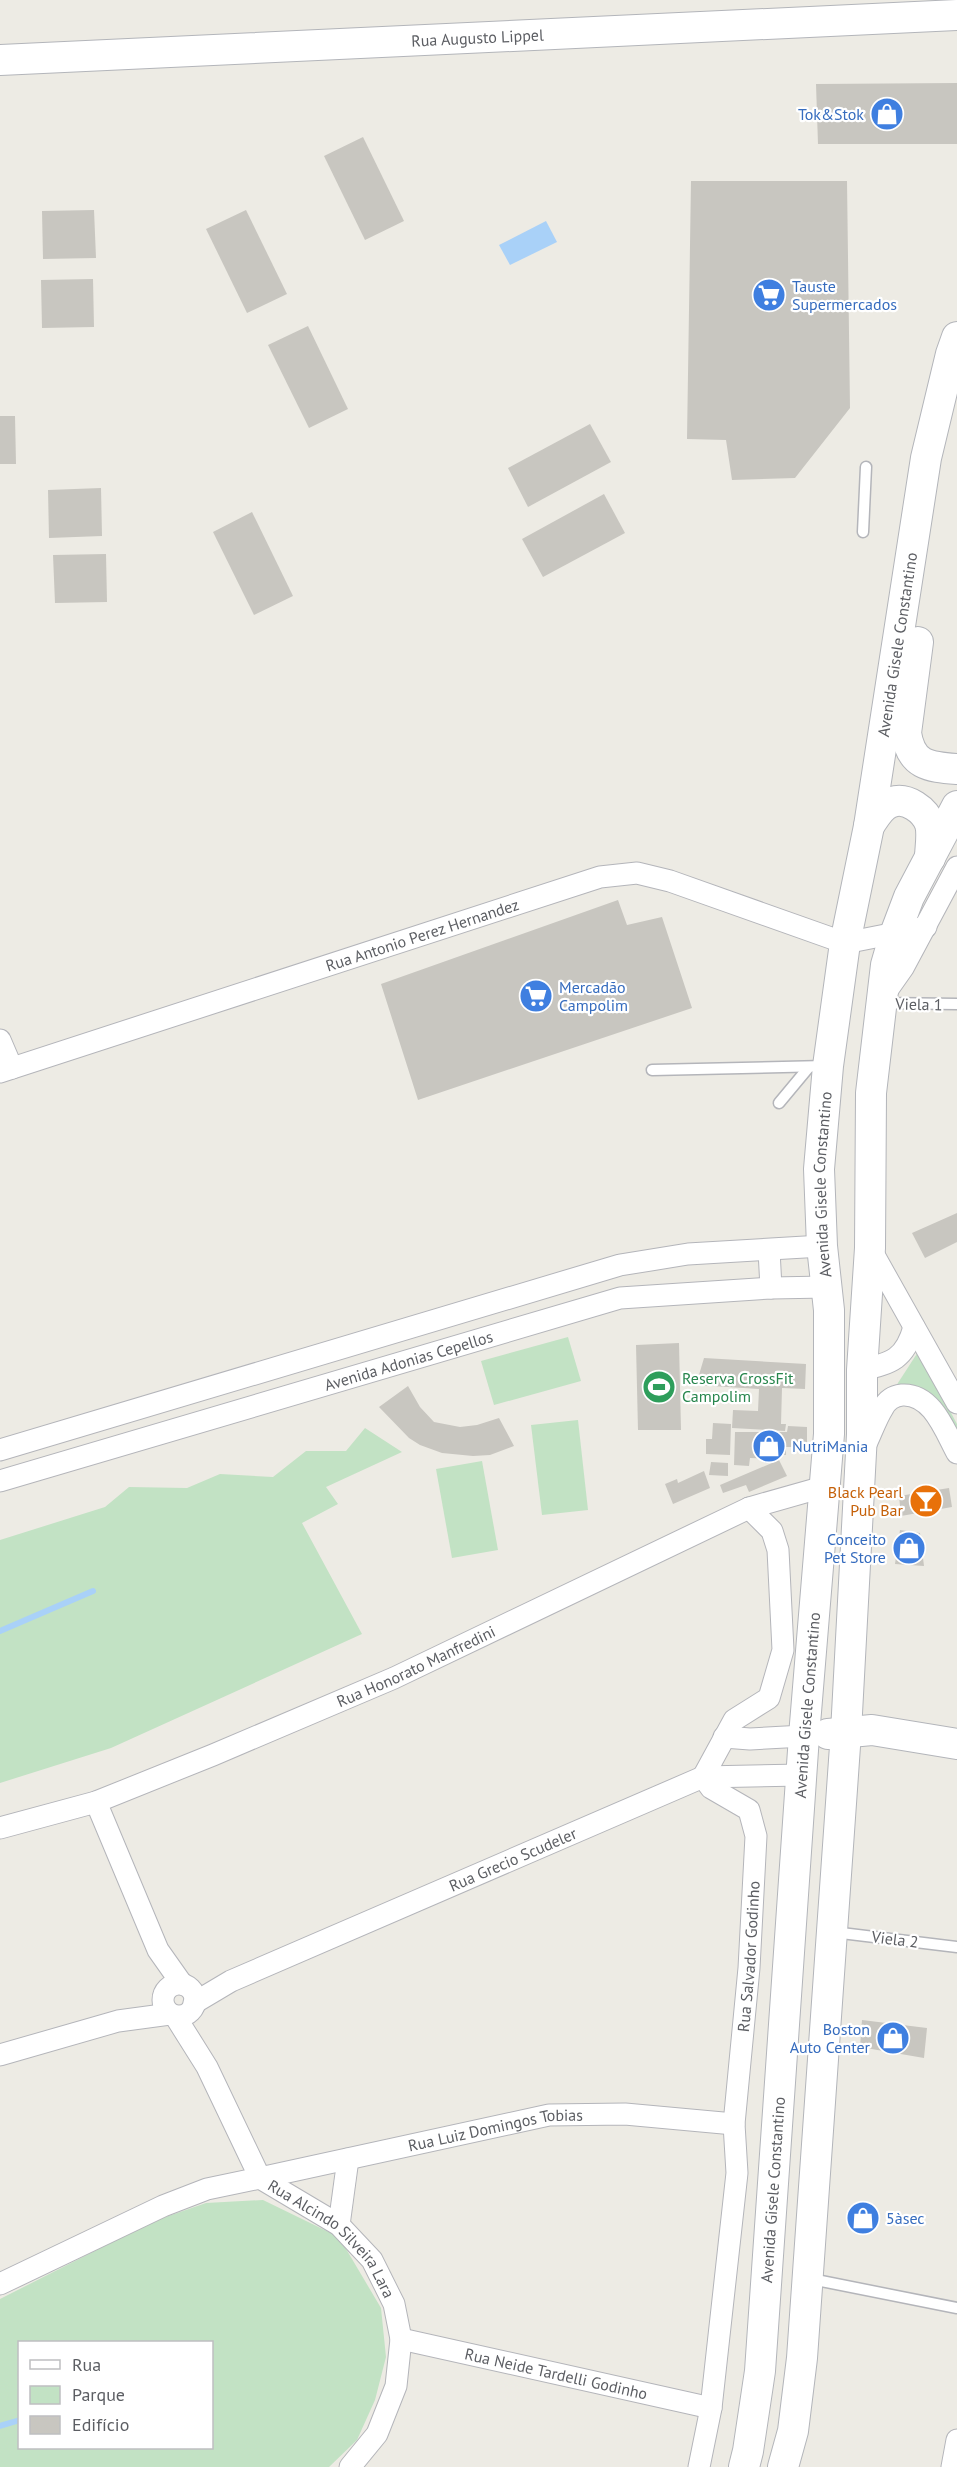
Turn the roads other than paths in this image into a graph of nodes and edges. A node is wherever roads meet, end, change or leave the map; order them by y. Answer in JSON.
{"nodes":[{"id":1,"x":957,"y":15,"type":"edge"},
{"id":2,"x":0,"y":60,"type":"edge"},
{"id":3,"x":956,"y":343,"type":"edge"},
{"id":4,"x":927,"y":454,"type":"junction"},
{"id":5,"x":866,"y":467,"type":"dead end"},
{"id":6,"x":863,"y":532,"type":"dead end"},
{"id":7,"x":957,"y":769,"type":"edge"},
{"id":8,"x":957,"y":806,"type":"edge"},
{"id":9,"x":869,"y":826,"type":"junction"},
{"id":10,"x":944,"y":863,"type":"edge"},
{"id":11,"x":926,"y":927,"type":"junction"},
{"id":12,"x":895,"y":934,"type":"junction"},
{"id":13,"x":845,"y":943,"type":"junction"},
{"id":14,"x":882,"y":1000,"type":"junction"},
{"id":15,"x":957,"y":1004,"type":"edge"},
{"id":16,"x":0,"y":1040,"type":"edge"},
{"id":17,"x":818,"y":1066,"type":"junction"},
{"id":18,"x":6,"y":1070,"type":"edge"},
{"id":19,"x":652,"y":1070,"type":"dead end"},
{"id":20,"x":779,"y":1103,"type":"dead end"},
{"id":21,"x":822,"y":1246,"type":"junction"},
{"id":22,"x":870,"y":1248,"type":"junction"},
{"id":23,"x":769,"y":1250,"type":"junction"},
{"id":24,"x":662,"y":1258,"type":"junction"},
{"id":25,"x":826,"y":1287,"type":"junction"},
{"id":26,"x":771,"y":1288,"type":"junction"},
{"id":27,"x":663,"y":1294,"type":"junction"},
{"id":28,"x":914,"y":1327,"type":"junction"},
{"id":29,"x":862,"y":1370,"type":"junction"},
{"id":30,"x":957,"y":1403,"type":"edge"},
{"id":31,"x":0,"y":1450,"type":"edge"},
{"id":32,"x":957,"y":1453,"type":"edge"},
{"id":33,"x":861,"y":1455,"type":"junction"},
{"id":34,"x":0,"y":1481,"type":"edge"},
{"id":35,"x":823,"y":1488,"type":"junction"},
{"id":36,"x":749,"y":1508,"type":"junction"},
{"id":37,"x":846,"y":1732,"type":"junction"},
{"id":38,"x":804,"y":1736,"type":"junction"},
{"id":39,"x":724,"y":1737,"type":"junction"},
{"id":40,"x":957,"y":1744,"type":"edge"},
{"id":41,"x":801,"y":1775,"type":"junction"},
{"id":42,"x":703,"y":1777,"type":"junction"},
{"id":43,"x":96,"y":1802,"type":"junction"},
{"id":44,"x":0,"y":1828,"type":"edge"},
{"id":45,"x":832,"y":1932,"type":"junction"},
{"id":46,"x":957,"y":1947,"type":"edge"},
{"id":47,"x":179,"y":2001,"type":"junction"},
{"id":48,"x":0,"y":2055,"type":"edge"},
{"id":49,"x":734,"y":2124,"type":"junction"},
{"id":50,"x":348,"y":2159,"type":"junction"},
{"id":51,"x":260,"y":2178,"type":"junction"},
{"id":52,"x":339,"y":2225,"type":"junction"},
{"id":53,"x":808,"y":2278,"type":"junction"},
{"id":54,"x":0,"y":2284,"type":"edge"},
{"id":55,"x":957,"y":2308,"type":"edge"},
{"id":56,"x":401,"y":2339,"type":"junction"},
{"id":57,"x":711,"y":2408,"type":"junction"},
{"id":58,"x":957,"y":2440,"type":"edge"},
{"id":59,"x":350,"y":2467,"type":"edge"},
{"id":60,"x":699,"y":2467,"type":"edge"},
{"id":61,"x":744,"y":2467,"type":"edge"},
{"id":62,"x":783,"y":2467,"type":"edge"},
{"id":63,"x":952,"y":2467,"type":"edge"}],
"edges":[{"from":1,"to":2,"type":"main road","name":"Rua Augusto Lippel"},
{"from":3,"to":4,"type":"main road","name":"Avenida Gisele Constantino"},
{"from":4,"to":7,"type":"main road"},
{"from":4,"to":9,"type":"main road","name":"Avenida Gisele Constantino"},
{"from":5,"to":6,"type":"lane"},
{"from":8,"to":10,"type":"main road"},
{"from":9,"to":10,"type":"main road"},
{"from":9,"to":13,"type":"main road","name":"Avenida Gisele Constantino"},
{"from":10,"to":11,"type":"street"},
{"from":10,"to":12,"type":"main road"},
{"from":11,"to":12,"type":"street"},
{"from":11,"to":14,"type":"street"},
{"from":12,"to":13,"type":"street"},
{"from":12,"to":14,"type":"main road"},
{"from":13,"to":17,"type":"main road","name":"Avenida Gisele Constantino"},
{"from":13,"to":18,"type":"street","name":"Rua Antonio Perez Hernandez"},
{"from":14,"to":15,"type":"lane","name":"Viela 1"},
{"from":14,"to":22,"type":"main road"},
{"from":16,"to":18,"type":"street"},
{"from":17,"to":19,"type":"lane"},
{"from":17,"to":20,"type":"lane"},
{"from":17,"to":21,"type":"main road","name":"Avenida Gisele Constantino"},
{"from":21,"to":23,"type":"street","name":"Avenida Adonias Cepellos"},
{"from":21,"to":25,"type":"main road","name":"Avenida Gisele Constantino"},
{"from":22,"to":28,"type":"street"},
{"from":22,"to":29,"type":"main road"},
{"from":23,"to":24,"type":"street","name":"Avenida Adonias Cepellos"},
{"from":23,"to":26,"type":"street"},
{"from":24,"to":27,"type":"street"},
{"from":24,"to":31,"type":"street","name":"Avenida Adonias Cepellos"},
{"from":25,"to":26,"type":"street","name":"Avenida Adonias Cepellos"},
{"from":25,"to":29,"type":"main road"},
{"from":25,"to":35,"type":"main road","name":"Avenida Gisele Constantino"},
{"from":26,"to":27,"type":"street","name":"Avenida Adonias Cepellos"},
{"from":27,"to":34,"type":"street","name":"Avenida Adonias Cepellos"},
{"from":28,"to":29,"type":"street"},
{"from":28,"to":30,"type":"street"},
{"from":29,"to":33,"type":"main road"},
{"from":32,"to":33,"type":"street"},
{"from":33,"to":37,"type":"main road"},
{"from":35,"to":36,"type":"street","name":"Rua Honorato Manfredini"},
{"from":35,"to":38,"type":"main road","name":"Avenida Gisele Constantino"},
{"from":36,"to":39,"type":"street"},
{"from":36,"to":43,"type":"street","name":"Rua Honorato Manfredini"},
{"from":37,"to":38,"type":"main road"},
{"from":37,"to":40,"type":"main road"},
{"from":37,"to":45,"type":"main road"},
{"from":38,"to":39,"type":"street"},
{"from":38,"to":41,"type":"main road","name":"Avenida Gisele Constantino"},
{"from":39,"to":42,"type":"street"},
{"from":41,"to":42,"type":"street","name":"Rua Grecio Scudeler"},
{"from":41,"to":61,"type":"main road","name":"Avenida Gisele Constantino"},
{"from":42,"to":47,"type":"street","name":"Rua Grecio Scudeler"},
{"from":42,"to":49,"type":"street","name":"Rua Salvador Godinho"},
{"from":43,"to":44,"type":"street","name":"Rua Honorato Manfredini"},
{"from":43,"to":47,"type":"street"},
{"from":45,"to":46,"type":"lane","name":"Viela 2"},
{"from":45,"to":53,"type":"main road"},
{"from":47,"to":48,"type":"street"},
{"from":47,"to":51,"type":"street"},
{"from":49,"to":50,"type":"street","name":"Rua Luiz Domingos Tobias"},
{"from":49,"to":57,"type":"street","name":"Rua Salvador Godinho"},
{"from":50,"to":51,"type":"street","name":"Rua Luiz Domingos Tobias"},
{"from":50,"to":52,"type":"street"},
{"from":51,"to":52,"type":"street","name":"Rua Alcindo Silveira Lara"},
{"from":51,"to":54,"type":"street","name":"Rua Alcindo Silveira Lara"},
{"from":52,"to":56,"type":"street","name":"Rua Alcindo Silveira Lara"},
{"from":53,"to":55,"type":"lane"},
{"from":53,"to":62,"type":"main road"},
{"from":56,"to":57,"type":"street","name":"Rua Neide Tardelli Godinho"},
{"from":56,"to":59,"type":"street","name":"Rua Alcindo Silveira Lara"},
{"from":57,"to":60,"type":"street","name":"Rua Salvador Godinho"},
{"from":58,"to":63,"type":"street"}]}
